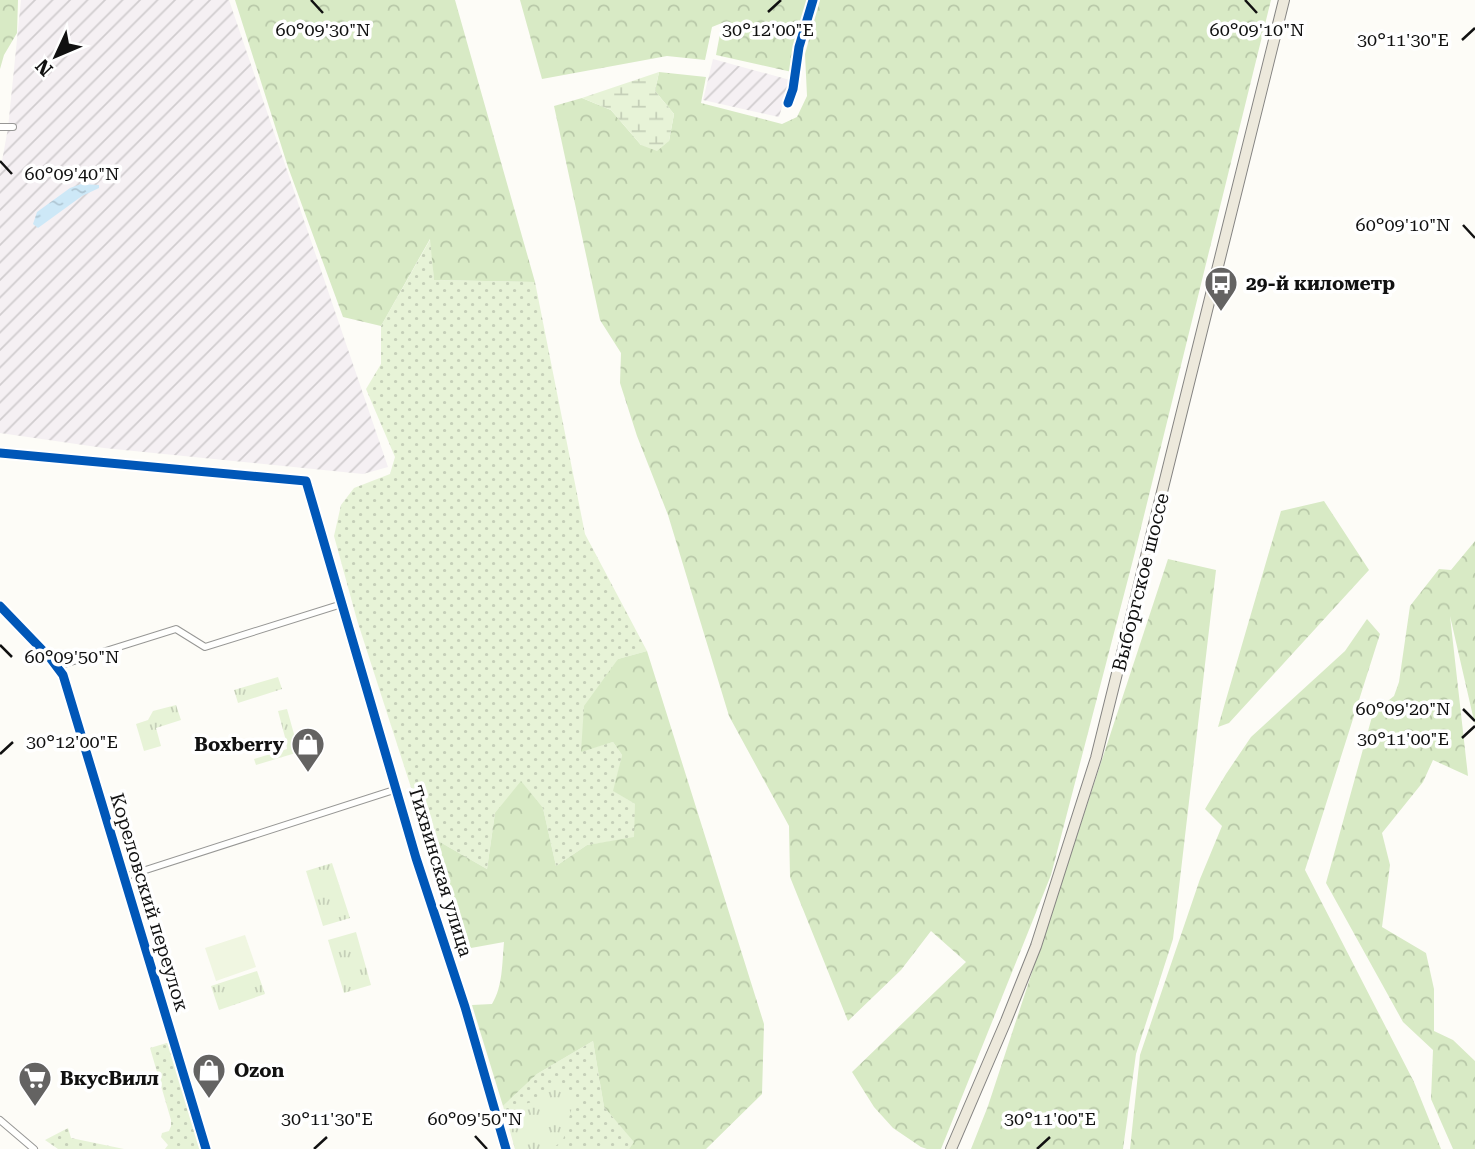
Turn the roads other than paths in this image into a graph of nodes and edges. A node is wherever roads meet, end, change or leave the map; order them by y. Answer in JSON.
{"nodes":[{"id":1,"x":813,"y":0,"type":"edge"},
{"id":2,"x":1283,"y":0,"type":"edge"},
{"id":3,"x":788,"y":103,"type":"dead end"},
{"id":4,"x":0,"y":127,"type":"edge"},
{"id":5,"x":13,"y":127,"type":"dead end"},
{"id":6,"x":0,"y":453,"type":"edge"},
{"id":7,"x":342,"y":604,"type":"junction"},
{"id":8,"x":0,"y":606,"type":"edge"},
{"id":9,"x":58,"y":666,"type":"junction"},
{"id":10,"x":397,"y":789,"type":"junction"},
{"id":11,"x":124,"y":877,"type":"junction"},
{"id":12,"x":2,"y":1123,"type":"edge"},
{"id":13,"x":34,"y":1149,"type":"edge"},
{"id":14,"x":206,"y":1149,"type":"edge"},
{"id":15,"x":506,"y":1149,"type":"edge"},
{"id":16,"x":951,"y":1149,"type":"edge"}],
"edges":[{"from":1,"to":3,"type":"street"},
{"from":2,"to":16,"type":"main road","name":"Выборгское шоссе"},
{"from":4,"to":5,"type":"street"},
{"from":6,"to":7,"type":"street","name":"Тихвинская улица"},
{"from":7,"to":9,"type":"street"},
{"from":7,"to":10,"type":"street","name":"Тихвинская улица"},
{"from":8,"to":9,"type":"street"},
{"from":9,"to":11,"type":"street","name":"Кореловский переулок"},
{"from":10,"to":11,"type":"street","name":"Тихвинская улица"},
{"from":10,"to":15,"type":"street","name":"Тихвинская улица"},
{"from":11,"to":14,"type":"street","name":"Кореловский переулок"},
{"from":12,"to":13,"type":"street"}]}
